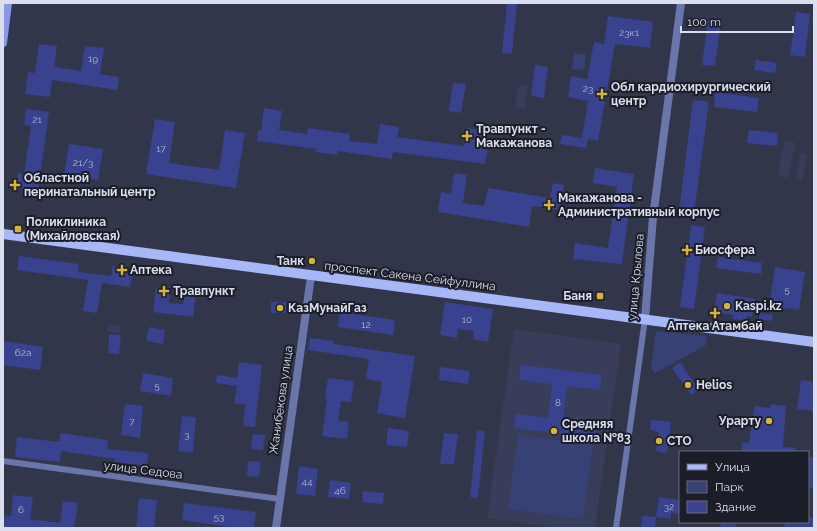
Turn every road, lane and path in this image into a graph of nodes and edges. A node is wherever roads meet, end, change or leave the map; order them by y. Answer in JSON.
{"nodes":[{"id":1,"x":8,"y":3,"type":"edge"},
{"id":2,"x":680,"y":3,"type":"edge"},
{"id":3,"x":3,"y":43,"type":"edge"},
{"id":4,"x":3,"y":234,"type":"edge"},
{"id":5,"x":311,"y":276,"type":"junction"},
{"id":6,"x":645,"y":319,"type":"junction"},
{"id":7,"x":814,"y":342,"type":"edge"},
{"id":8,"x":3,"y":461,"type":"edge"},
{"id":9,"x":280,"y":499,"type":"junction"},
{"id":10,"x":276,"y":528,"type":"edge"},
{"id":11,"x":616,"y":528,"type":"edge"}],
"edges":[{"from":1,"to":3,"type":"main road"},
{"from":2,"to":6,"type":"street","name":"улица Крылова"},
{"from":4,"to":5,"type":"main road","name":"проспект Сакена Сейфуллина"},
{"from":5,"to":6,"type":"main road","name":"проспект Сакена Сейфуллина"},
{"from":5,"to":9,"type":"street","name":"Жанибекова улица"},
{"from":6,"to":7,"type":"main road","name":"проспект Сакена Сейфуллина"},
{"from":6,"to":11,"type":"street","name":"улица Крылова"},
{"from":8,"to":9,"type":"street","name":"улица Седова"},
{"from":9,"to":10,"type":"street","name":"Жанибекова улица"}]}
